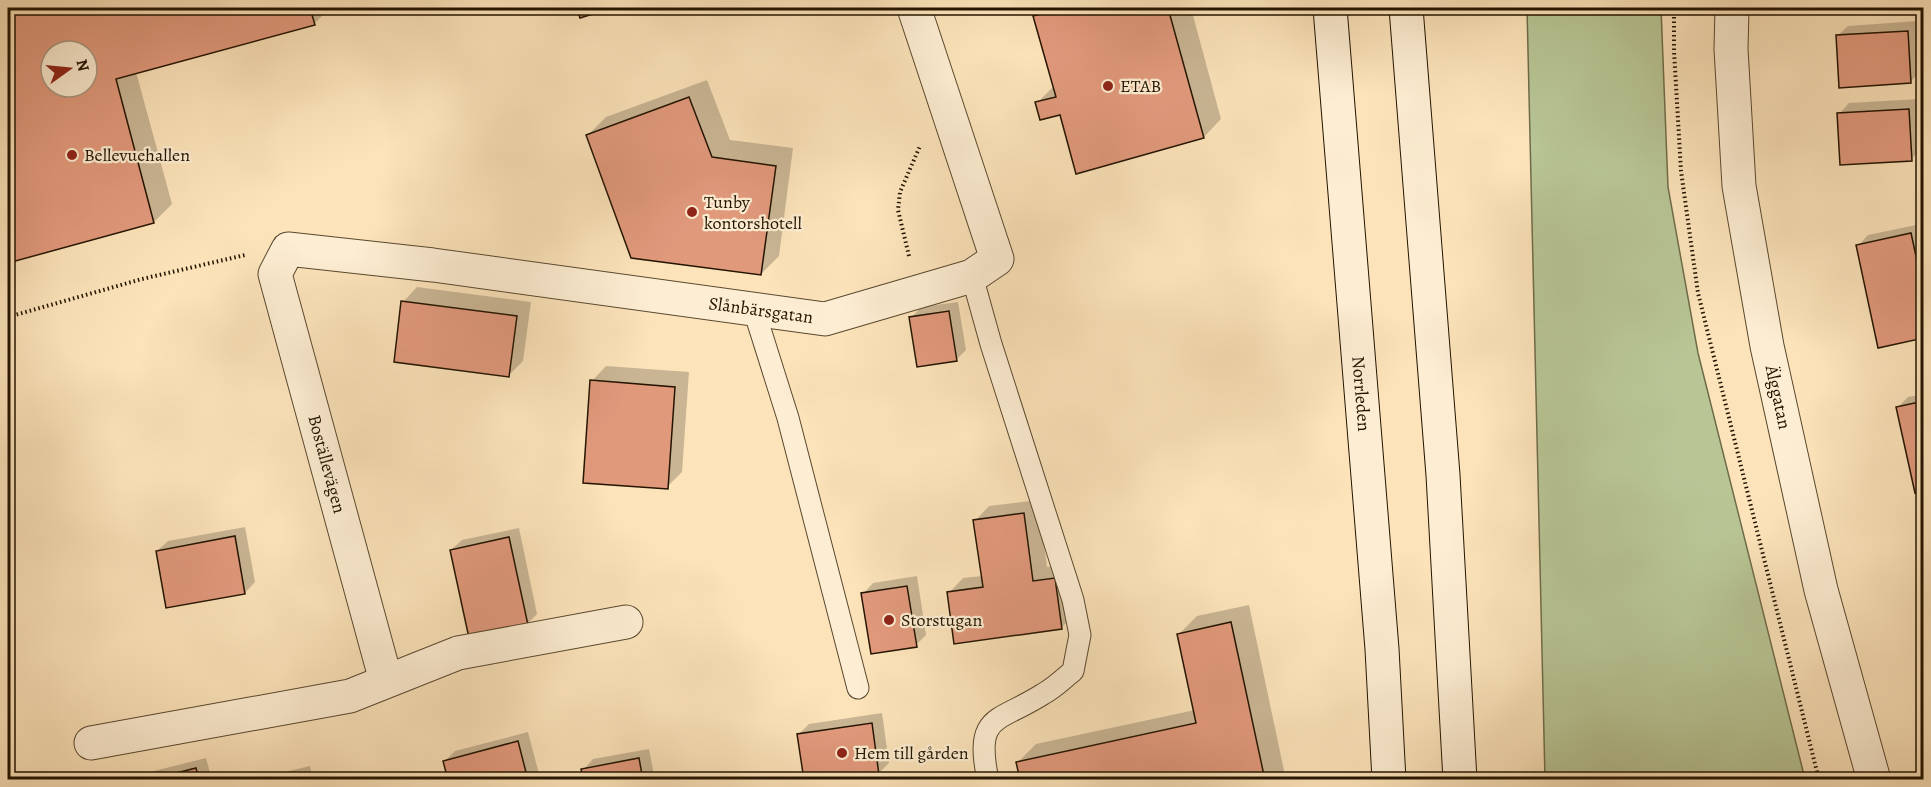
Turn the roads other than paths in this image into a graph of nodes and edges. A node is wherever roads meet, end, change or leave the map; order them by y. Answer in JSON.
{"nodes":[{"id":1,"x":914,"y":8,"type":"edge"},
{"id":2,"x":1330,"y":8,"type":"edge"},
{"id":3,"x":1406,"y":8,"type":"edge"},
{"id":4,"x":1732,"y":8,"type":"edge"},
{"id":5,"x":282,"y":261,"type":"joint"},
{"id":6,"x":972,"y":276,"type":"junction"},
{"id":7,"x":753,"y":307,"type":"junction"},
{"id":8,"x":626,"y":622,"type":"dead end"},
{"id":9,"x":387,"y":681,"type":"junction"},
{"id":10,"x":858,"y":688,"type":"dead end"},
{"id":11,"x":91,"y":743,"type":"dead end"},
{"id":12,"x":988,"y":780,"type":"edge"},
{"id":13,"x":1389,"y":780,"type":"edge"},
{"id":14,"x":1460,"y":780,"type":"edge"},
{"id":15,"x":1874,"y":780,"type":"edge"}],
"edges":[{"from":1,"to":6,"type":"street","name":"Slånbärsgatan"},
{"from":2,"to":13,"type":"street","name":"Norrleden"},
{"from":3,"to":14,"type":"street"},
{"from":4,"to":15,"type":"street","name":"Älggatan"},
{"from":5,"to":7,"type":"street","name":"Slånbärsgatan"},
{"from":5,"to":9,"type":"street","name":"Boställevägen"},
{"from":6,"to":7,"type":"street","name":"Slånbärsgatan"},
{"from":6,"to":12,"type":"lane"},
{"from":7,"to":10,"type":"lane"},
{"from":8,"to":9,"type":"street"},
{"from":9,"to":11,"type":"street"}]}
